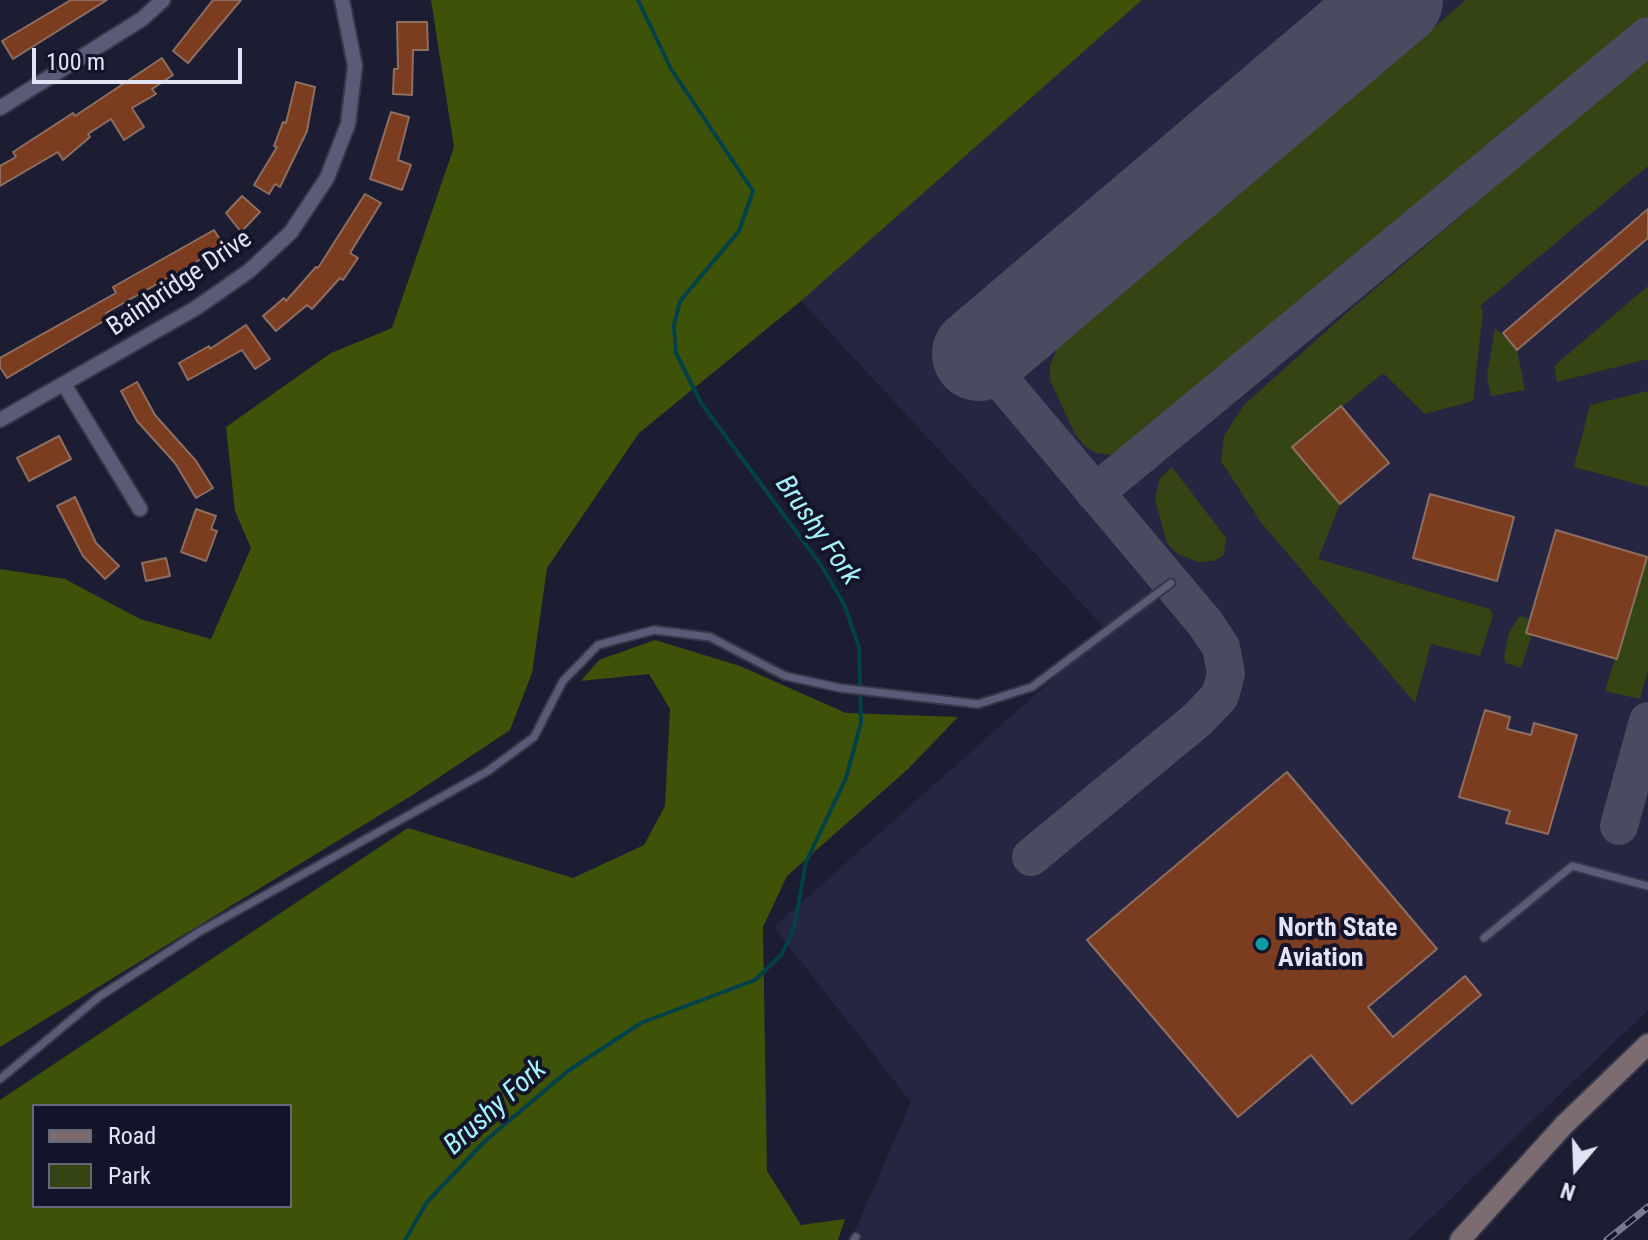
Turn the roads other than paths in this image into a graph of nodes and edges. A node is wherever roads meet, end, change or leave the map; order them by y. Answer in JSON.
{"nodes":[{"id":1,"x":163,"y":0,"type":"edge"},
{"id":2,"x":342,"y":0,"type":"edge"},
{"id":3,"x":0,"y":108,"type":"edge"},
{"id":4,"x":65,"y":386,"type":"junction"},
{"id":5,"x":0,"y":420,"type":"edge"},
{"id":6,"x":140,"y":509,"type":"dead end"},
{"id":7,"x":1171,"y":583,"type":"dead end"},
{"id":8,"x":1648,"y":886,"type":"edge"},
{"id":9,"x":1484,"y":938,"type":"dead end"},
{"id":10,"x":1648,"y":1044,"type":"edge"},
{"id":11,"x":0,"y":1079,"type":"edge"},
{"id":12,"x":1460,"y":1240,"type":"edge"}],
"edges":[{"from":1,"to":3,"type":"street"},
{"from":2,"to":4,"type":"street","name":"Bainbridge Drive"},
{"from":4,"to":5,"type":"street","name":"Bainbridge Drive"},
{"from":4,"to":6,"type":"street"},
{"from":7,"to":11,"type":"lane"},
{"from":8,"to":9,"type":"lane"},
{"from":10,"to":12,"type":"main road"}]}
